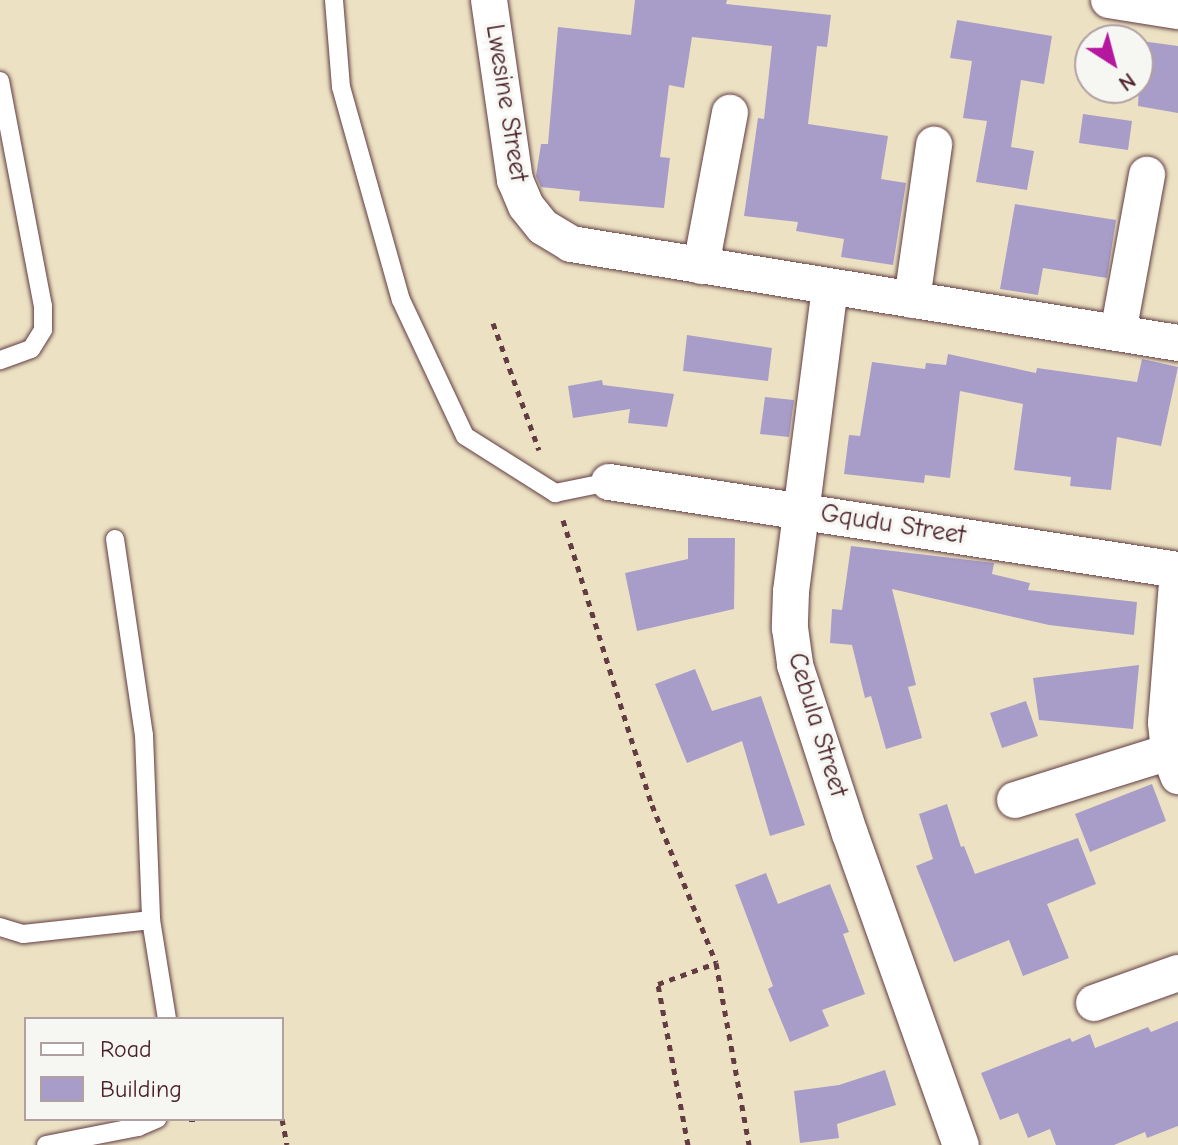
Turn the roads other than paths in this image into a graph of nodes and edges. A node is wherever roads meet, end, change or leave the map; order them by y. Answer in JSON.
{"nodes":[{"id":1,"x":334,"y":0,"type":"edge"},
{"id":2,"x":489,"y":0,"type":"edge"},
{"id":3,"x":1124,"y":1,"type":"edge"},
{"id":4,"x":1178,"y":11,"type":"edge"},
{"id":5,"x":0,"y":81,"type":"edge"},
{"id":6,"x":730,"y":113,"type":"dead end"},
{"id":7,"x":934,"y":145,"type":"dead end"},
{"id":8,"x":1147,"y":175,"type":"dead end"},
{"id":9,"x":701,"y":266,"type":"junction"},
{"id":10,"x":830,"y":287,"type":"junction"},
{"id":11,"x":912,"y":300,"type":"junction"},
{"id":12,"x":1118,"y":333,"type":"junction"},
{"id":13,"x":1178,"y":343,"type":"edge"},
{"id":14,"x":0,"y":360,"type":"edge"},
{"id":15,"x":609,"y":482,"type":"joint"},
{"id":16,"x":803,"y":511,"type":"junction"},
{"id":17,"x":115,"y":539,"type":"dead end"},
{"id":18,"x":1178,"y":570,"type":"edge"},
{"id":19,"x":1174,"y":764,"type":"edge"},
{"id":20,"x":1015,"y":800,"type":"dead end"},
{"id":21,"x":151,"y":920,"type":"junction"},
{"id":22,"x":0,"y":927,"type":"edge"},
{"id":23,"x":1178,"y":973,"type":"edge"},
{"id":24,"x":1094,"y":1003,"type":"dead end"},
{"id":25,"x":167,"y":1017,"type":"edge"},
{"id":26,"x":152,"y":1121,"type":"edge"},
{"id":27,"x":46,"y":1145,"type":"edge"},
{"id":28,"x":961,"y":1145,"type":"edge"}],
"edges":[{"from":1,"to":15,"type":"lane"},
{"from":2,"to":9,"type":"street","name":"Lwesine Street"},
{"from":3,"to":4,"type":"street"},
{"from":5,"to":14,"type":"lane"},
{"from":6,"to":9,"type":"street"},
{"from":7,"to":11,"type":"street"},
{"from":8,"to":12,"type":"street"},
{"from":9,"to":10,"type":"street","name":"Lwesine Street"},
{"from":10,"to":11,"type":"street","name":"Lwesine Street"},
{"from":10,"to":16,"type":"street","name":"Cebula Street"},
{"from":11,"to":12,"type":"street","name":"Lwesine Street"},
{"from":12,"to":13,"type":"street","name":"Lwesine Street"},
{"from":15,"to":16,"type":"street","name":"Gqudu Street"},
{"from":16,"to":18,"type":"street","name":"Gqudu Street"},
{"from":16,"to":28,"type":"street","name":"Cebula Street"},
{"from":17,"to":21,"type":"lane"},
{"from":18,"to":19,"type":"street"},
{"from":19,"to":20,"type":"street"},
{"from":21,"to":22,"type":"lane"},
{"from":21,"to":25,"type":"lane"},
{"from":23,"to":24,"type":"street"},
{"from":26,"to":27,"type":"lane"}]}
